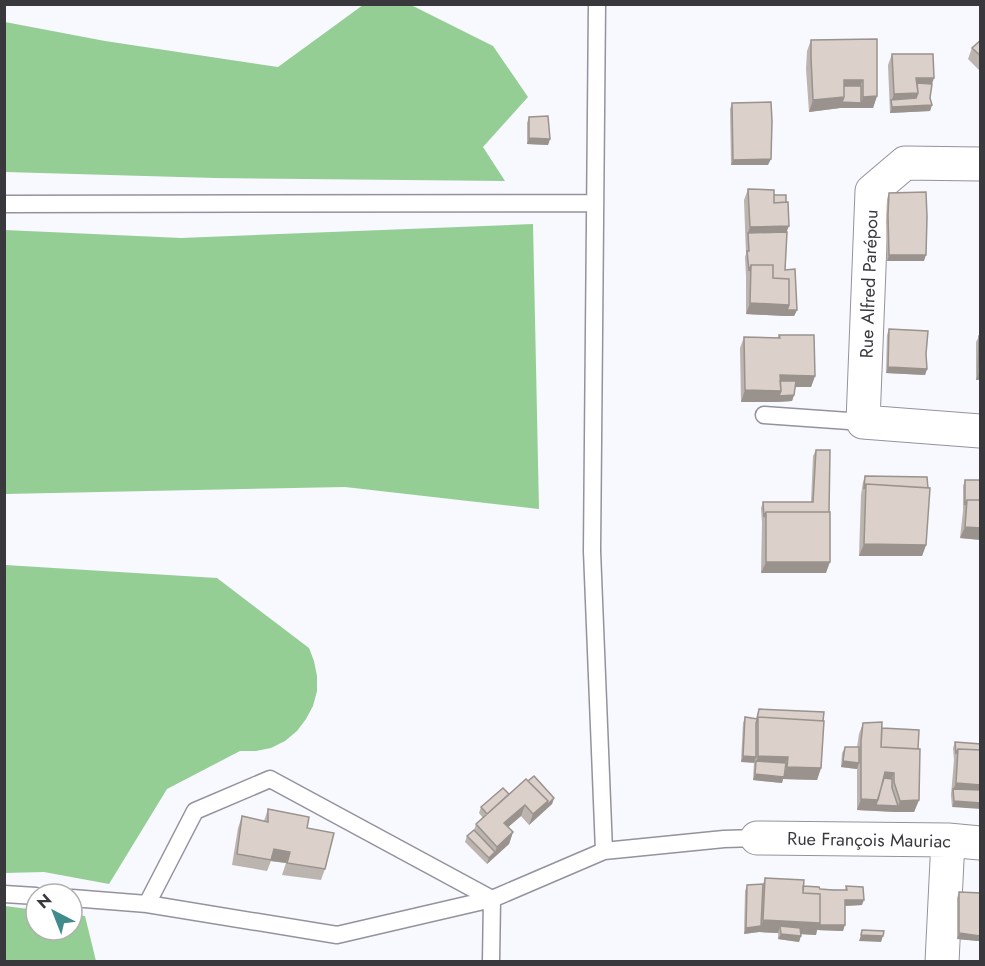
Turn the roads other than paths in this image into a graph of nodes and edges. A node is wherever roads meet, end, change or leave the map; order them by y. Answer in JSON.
{"nodes":[{"id":1,"x":597,"y":4,"type":"edge"},
{"id":2,"x":981,"y":164,"type":"edge"},
{"id":3,"x":594,"y":203,"type":"junction"},
{"id":4,"x":4,"y":204,"type":"edge"},
{"id":5,"x":764,"y":415,"type":"dead end"},
{"id":6,"x":863,"y":422,"type":"junction"},
{"id":7,"x":981,"y":431,"type":"edge"},
{"id":8,"x":757,"y":838,"type":"joint"},
{"id":9,"x":948,"y":840,"type":"junction"},
{"id":10,"x":981,"y":843,"type":"edge"},
{"id":11,"x":604,"y":851,"type":"junction"},
{"id":12,"x":4,"y":894,"type":"edge"},
{"id":13,"x":24,"y":895,"type":"edge"},
{"id":14,"x":84,"y":899,"type":"edge"},
{"id":15,"x":492,"y":899,"type":"junction"},
{"id":16,"x":147,"y":904,"type":"junction"},
{"id":17,"x":491,"y":962,"type":"edge"},
{"id":18,"x":942,"y":962,"type":"edge"}],
"edges":[{"from":1,"to":3,"type":"lane"},
{"from":2,"to":6,"type":"street","name":"Rue Alfred Parépou"},
{"from":3,"to":4,"type":"lane"},
{"from":3,"to":11,"type":"lane"},
{"from":5,"to":6,"type":"lane"},
{"from":6,"to":7,"type":"street"},
{"from":8,"to":9,"type":"street","name":"Rue François Mauriac"},
{"from":8,"to":11,"type":"lane"},
{"from":9,"to":10,"type":"street","name":"Rue François Mauriac"},
{"from":9,"to":18,"type":"street"},
{"from":11,"to":15,"type":"lane"},
{"from":12,"to":13,"type":"lane"},
{"from":14,"to":16,"type":"lane"},
{"from":15,"to":16,"type":"lane"},
{"from":15,"to":16,"type":"lane"},
{"from":15,"to":17,"type":"lane"}]}
